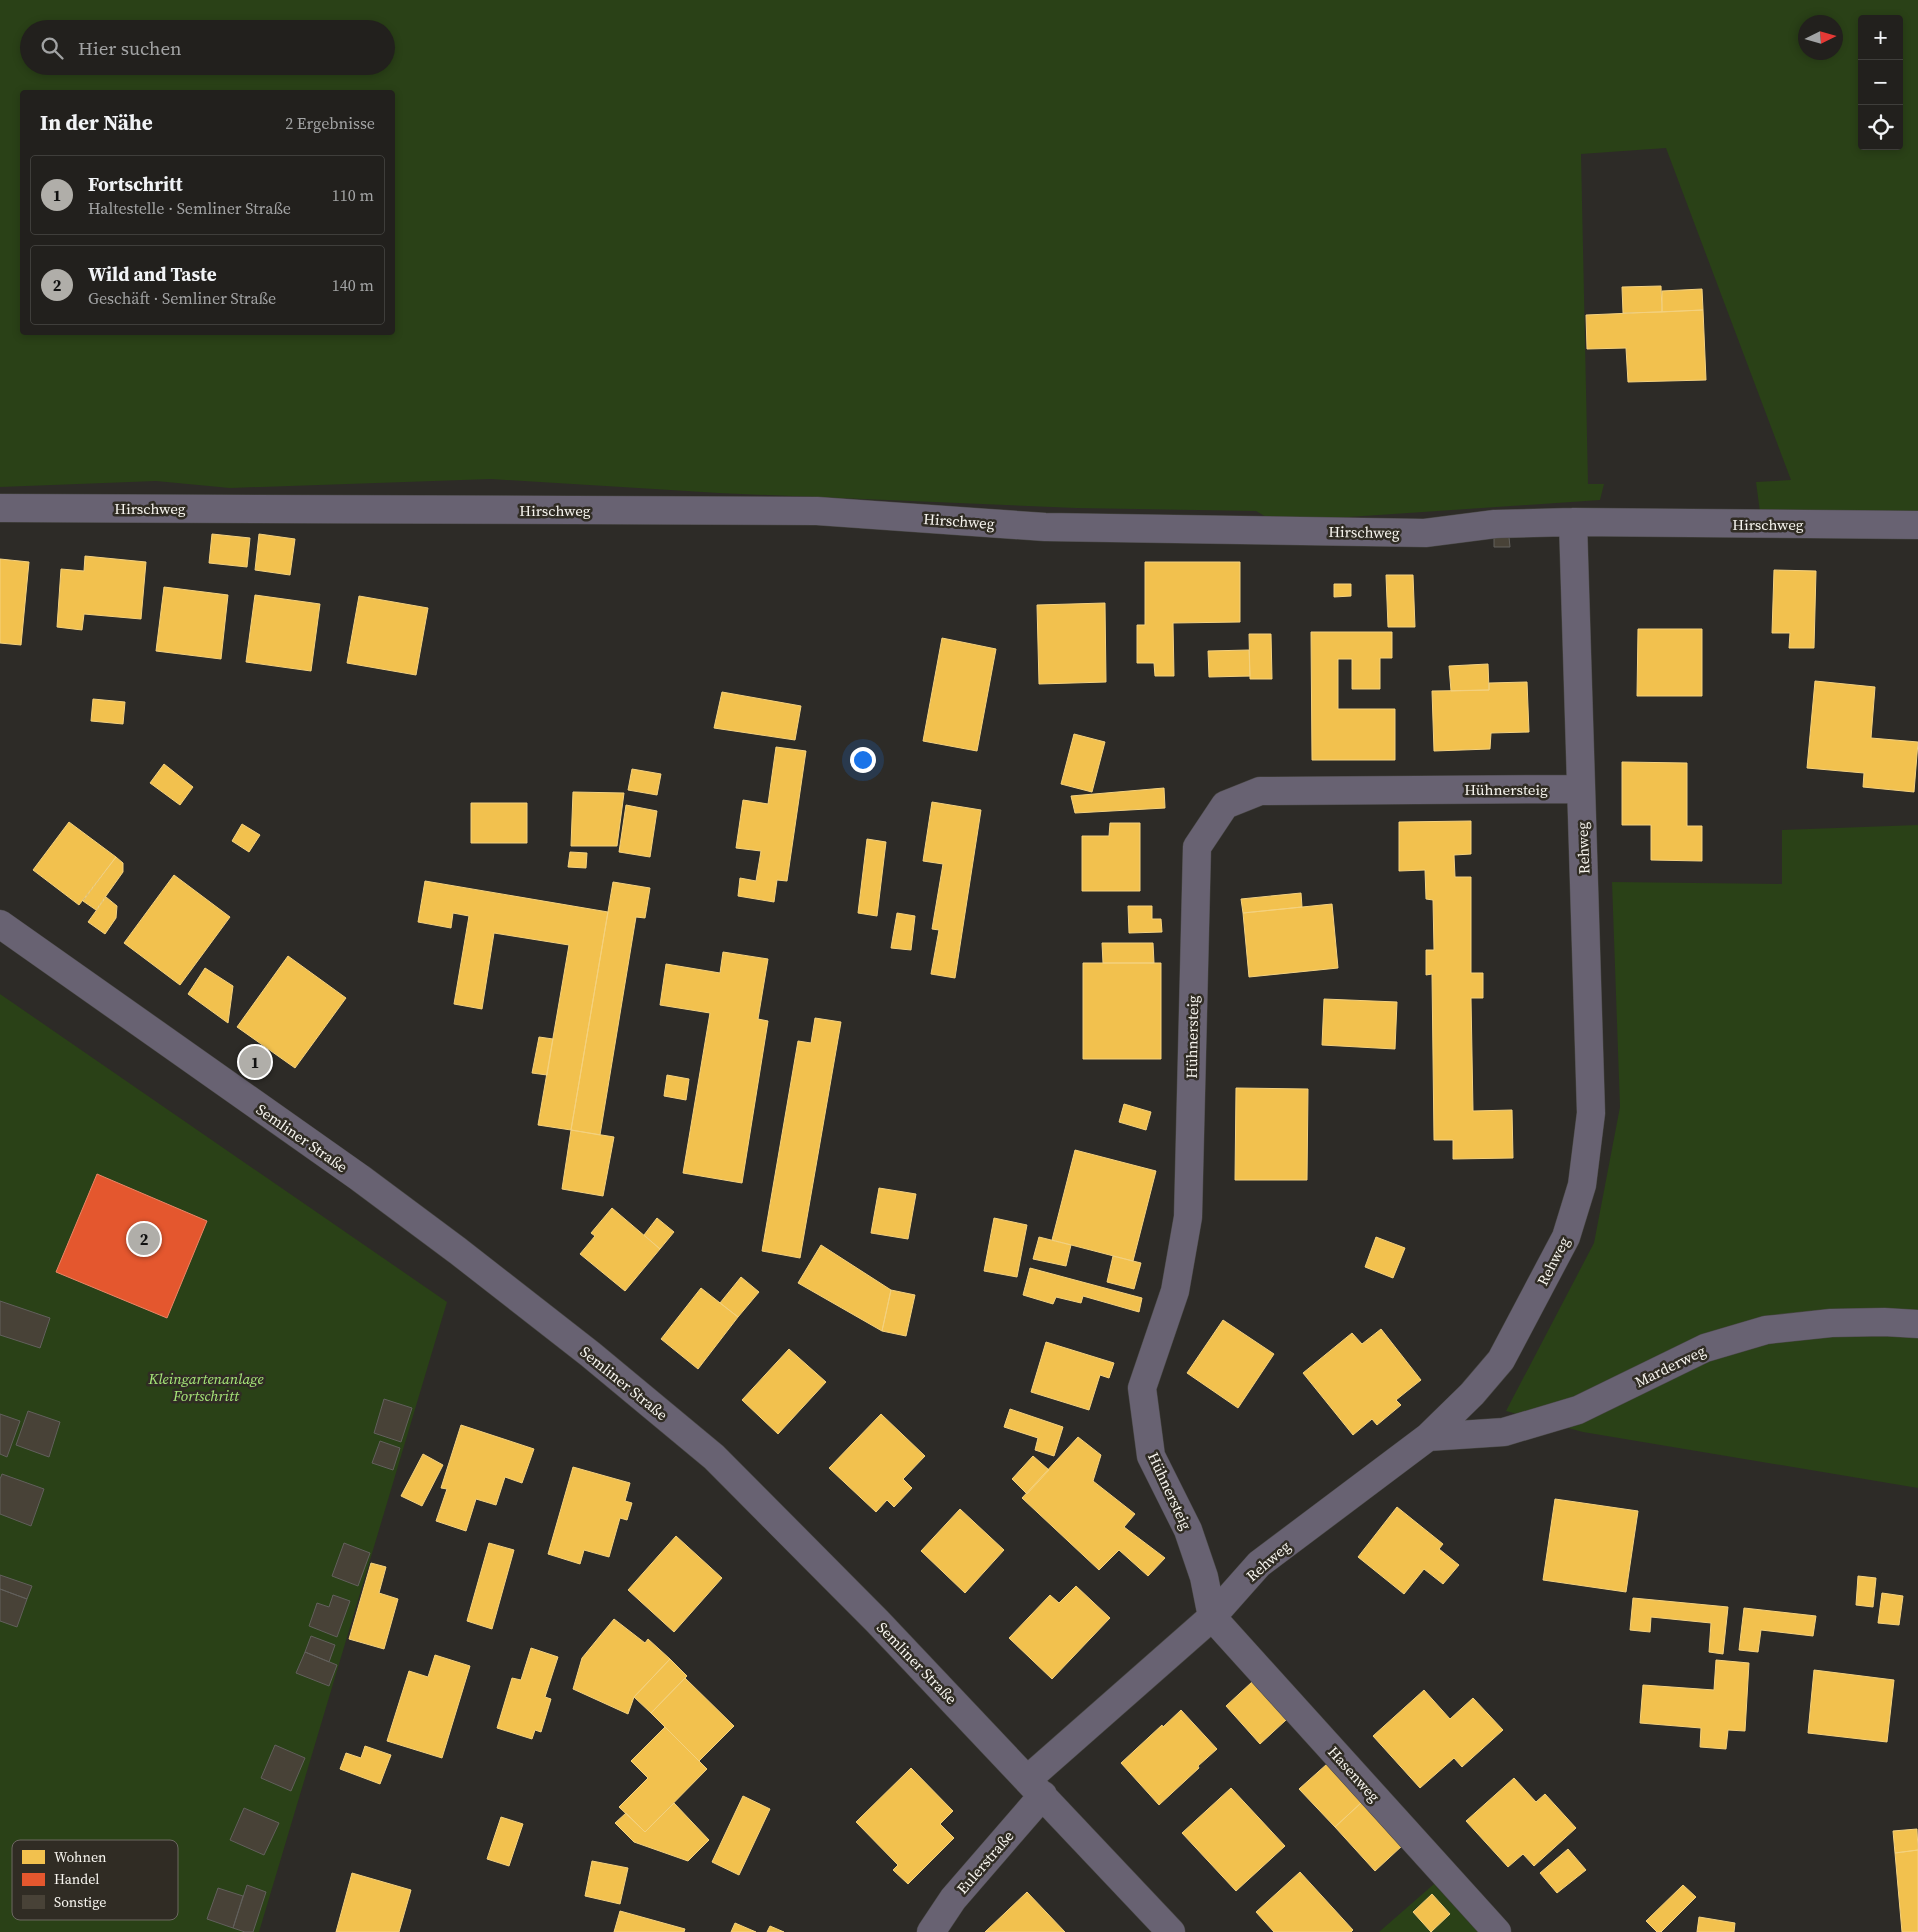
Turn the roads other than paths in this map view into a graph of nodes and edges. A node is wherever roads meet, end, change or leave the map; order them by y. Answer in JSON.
{"nodes":[{"id":1,"x":0,"y":508,"type":"edge"},
{"id":2,"x":1573,"y":522,"type":"junction"},
{"id":3,"x":1918,"y":525,"type":"edge"},
{"id":4,"x":1580,"y":789,"type":"junction"},
{"id":5,"x":0,"y":924,"type":"edge"},
{"id":6,"x":1918,"y":1324,"type":"edge"},
{"id":7,"x":1428,"y":1437,"type":"junction"},
{"id":8,"x":1212,"y":1617,"type":"junction"},
{"id":9,"x":1036,"y":1787,"type":"junction"},
{"id":10,"x":931,"y":1932,"type":"edge"},
{"id":11,"x":1171,"y":1932,"type":"edge"},
{"id":12,"x":1497,"y":1932,"type":"edge"}],
"edges":[{"from":1,"to":2,"type":"street","name":"Hirschweg"},
{"from":2,"to":3,"type":"street","name":"Hirschweg"},
{"from":2,"to":4,"type":"street","name":"Rehweg"},
{"from":4,"to":7,"type":"street","name":"Rehweg"},
{"from":4,"to":8,"type":"street","name":"Hühnersteig"},
{"from":5,"to":9,"type":"street","name":"Semliner Straße"},
{"from":6,"to":7,"type":"street","name":"Marderweg"},
{"from":7,"to":8,"type":"street","name":"Rehweg"},
{"from":8,"to":9,"type":"street","name":"Rehweg"},
{"from":8,"to":12,"type":"street","name":"Hasenweg"},
{"from":9,"to":10,"type":"street","name":"Eulerstraße"},
{"from":9,"to":11,"type":"street","name":"Semliner Straße"}]}
